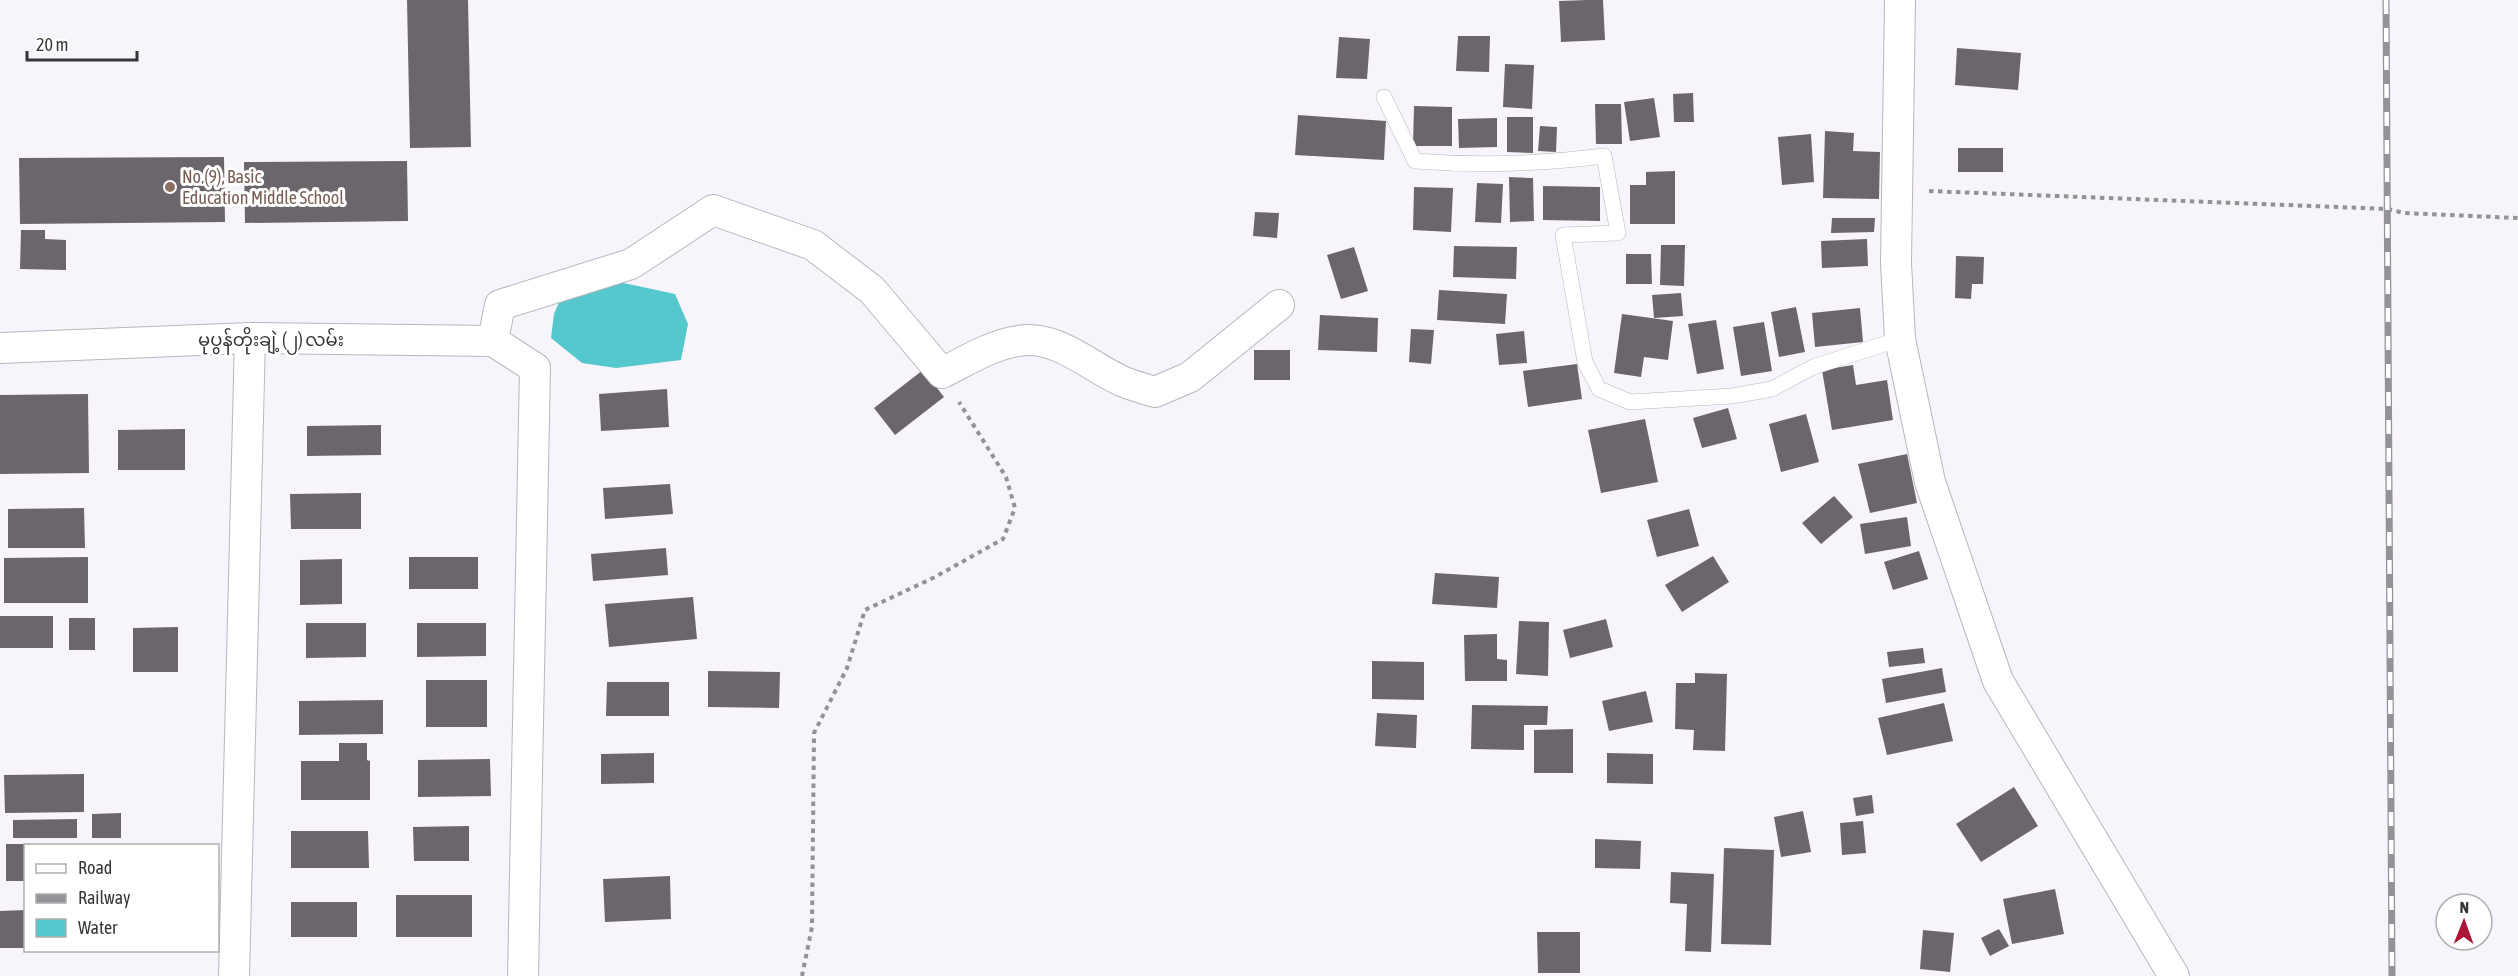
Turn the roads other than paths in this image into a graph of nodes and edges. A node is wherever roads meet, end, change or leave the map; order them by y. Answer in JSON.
{"nodes":[{"id":1,"x":1900,"y":0,"type":"edge"},
{"id":2,"x":1384,"y":98,"type":"dead end"},
{"id":3,"x":1279,"y":305,"type":"dead end"},
{"id":4,"x":249,"y":338,"type":"junction"},
{"id":5,"x":1900,"y":339,"type":"junction"},
{"id":6,"x":493,"y":340,"type":"junction"},
{"id":7,"x":0,"y":348,"type":"edge"},
{"id":8,"x":234,"y":976,"type":"edge"},
{"id":9,"x":523,"y":976,"type":"edge"},
{"id":10,"x":2174,"y":976,"type":"edge"}],
"edges":[{"from":1,"to":5,"type":"street"},
{"from":2,"to":5,"type":"lane"},
{"from":3,"to":6,"type":"street"},
{"from":4,"to":6,"type":"street","name":"မုပွန်တိုးချဲ့ (၂) လမ်း"},
{"from":4,"to":7,"type":"street","name":"မုပွန်တိုးချဲ့ (၂) လမ်း"},
{"from":4,"to":8,"type":"street"},
{"from":5,"to":10,"type":"street"},
{"from":6,"to":9,"type":"street"}]}
